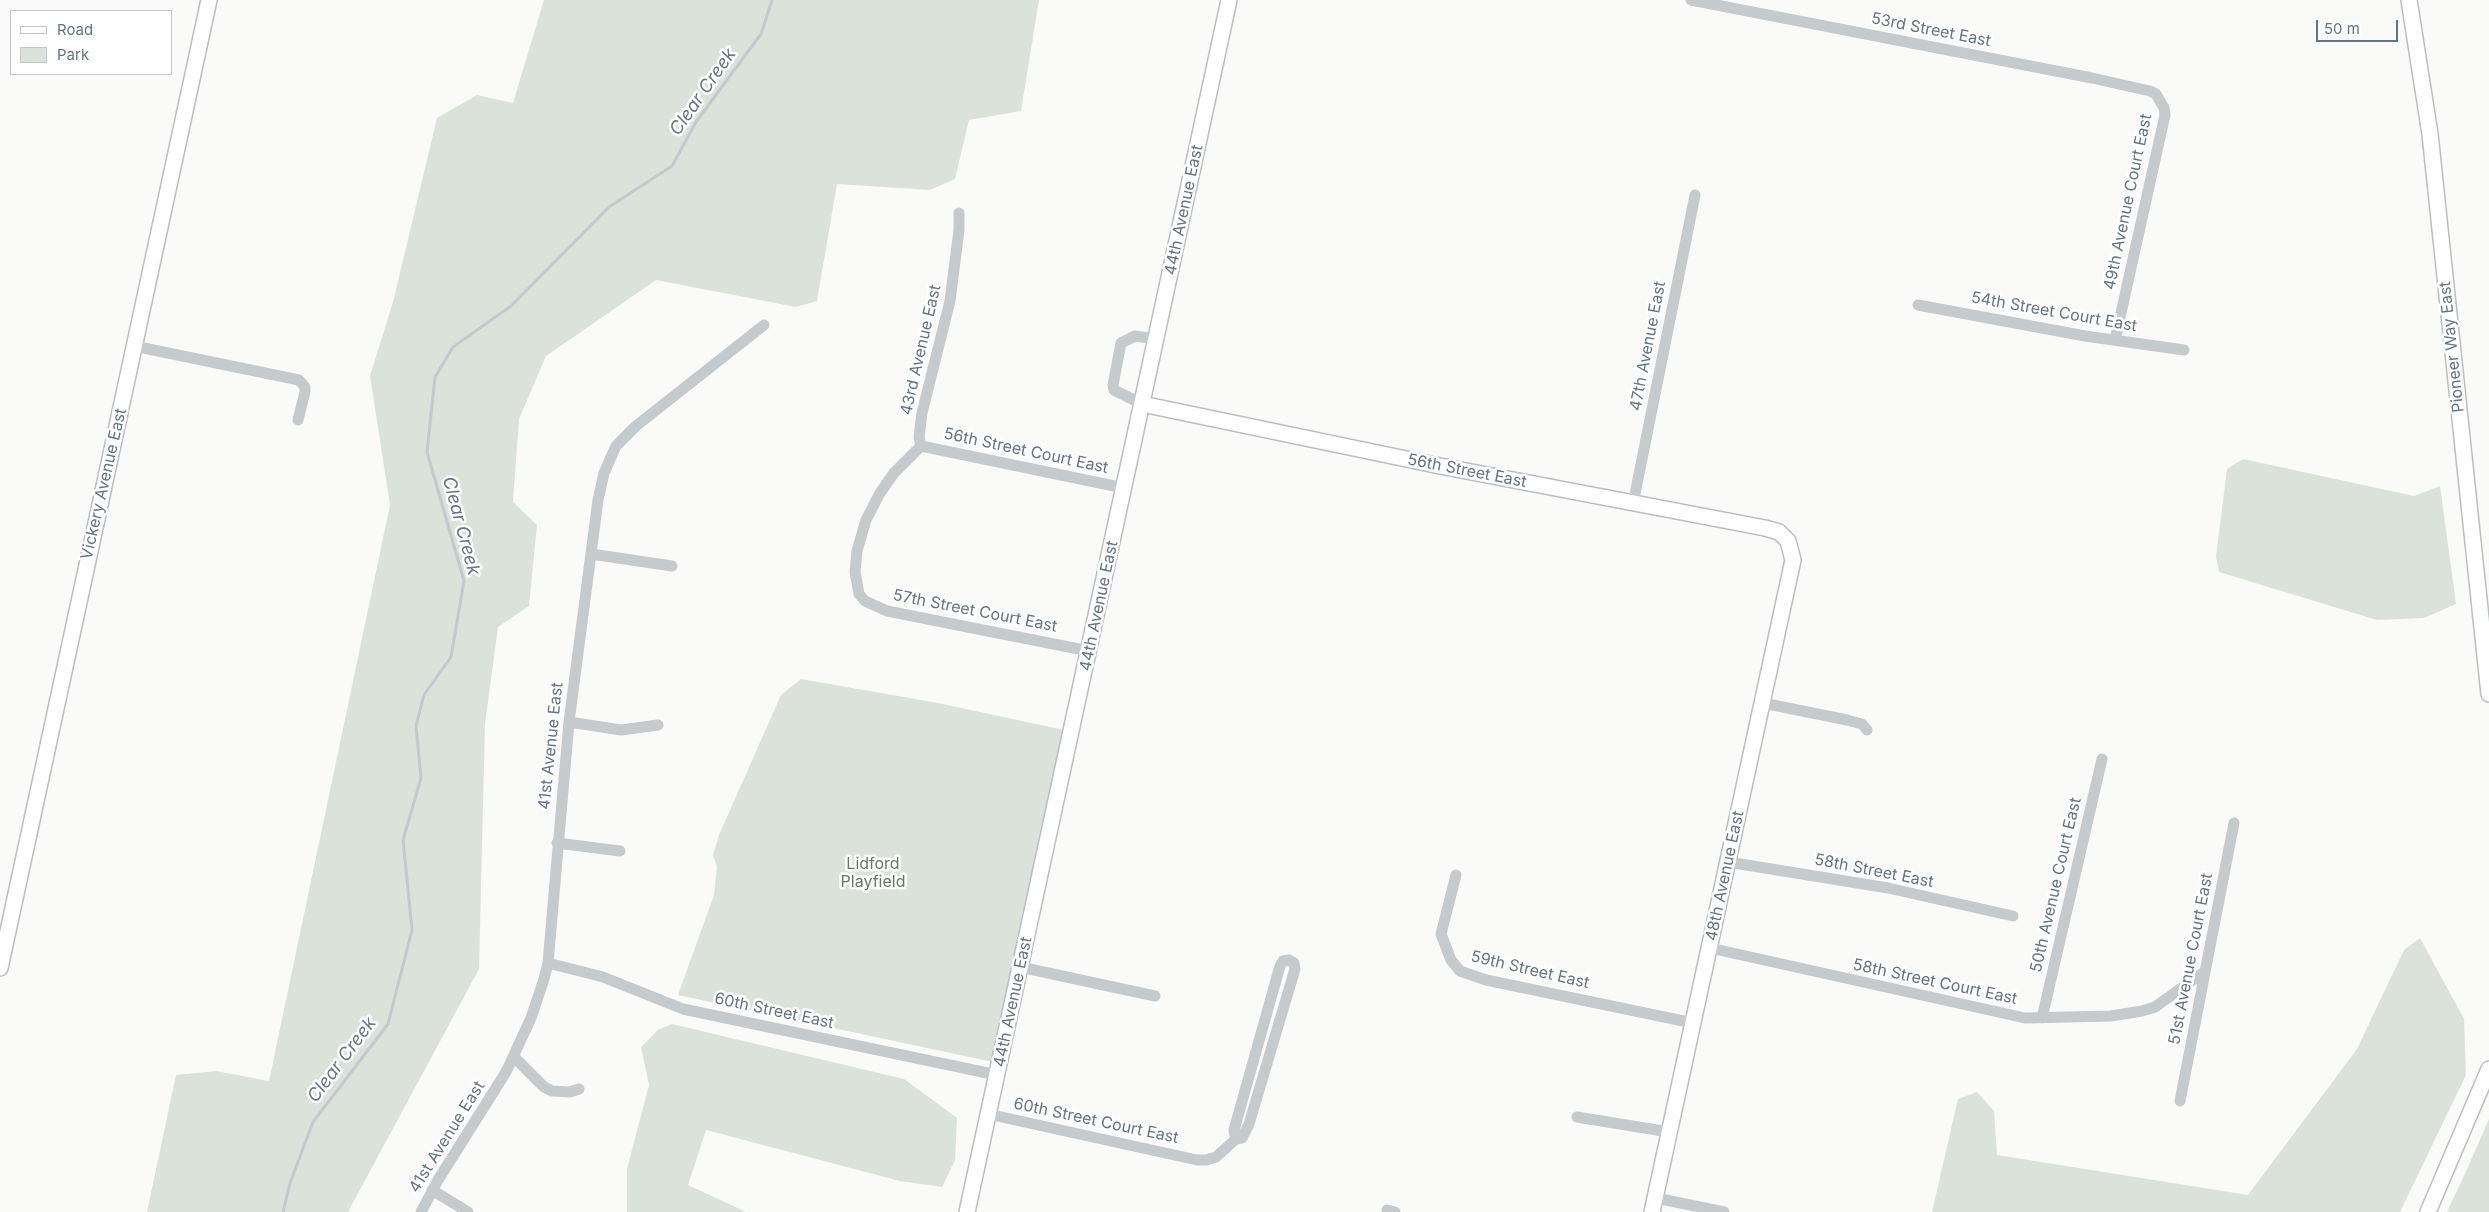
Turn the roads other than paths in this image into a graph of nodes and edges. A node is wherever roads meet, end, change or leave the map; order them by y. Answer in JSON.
{"nodes":[{"id":1,"x":209,"y":0,"type":"edge"},
{"id":2,"x":1229,"y":0,"type":"edge"},
{"id":3,"x":1691,"y":0,"type":"edge"},
{"id":4,"x":2411,"y":4,"type":"edge"},
{"id":5,"x":2161,"y":100,"type":"joint"},
{"id":6,"x":1696,"y":195,"type":"dead end"},
{"id":7,"x":959,"y":213,"type":"dead end"},
{"id":8,"x":1918,"y":305,"type":"dead end"},
{"id":9,"x":764,"y":325,"type":"dead end"},
{"id":10,"x":1156,"y":339,"type":"junction"},
{"id":11,"x":2115,"y":340,"type":"junction"},
{"id":12,"x":134,"y":346,"type":"junction"},
{"id":13,"x":2184,"y":350,"type":"dead end"},
{"id":14,"x":1142,"y":404,"type":"junction"},
{"id":15,"x":298,"y":420,"type":"dead end"},
{"id":16,"x":921,"y":446,"type":"junction"},
{"id":17,"x":1124,"y":488,"type":"junction"},
{"id":18,"x":1633,"y":504,"type":"junction"},
{"id":19,"x":1788,"y":541,"type":"joint"},
{"id":20,"x":591,"y":554,"type":"junction"},
{"id":21,"x":672,"y":566,"type":"dead end"},
{"id":22,"x":1089,"y":651,"type":"junction"},
{"id":23,"x":2489,"y":694,"type":"edge"},
{"id":24,"x":1763,"y":703,"type":"junction"},
{"id":25,"x":569,"y":722,"type":"junction"},
{"id":26,"x":658,"y":725,"type":"dead end"},
{"id":27,"x":1867,"y":730,"type":"dead end"},
{"id":28,"x":2102,"y":759,"type":"dead end"},
{"id":29,"x":2234,"y":823,"type":"dead end"},
{"id":30,"x":558,"y":844,"type":"junction"},
{"id":31,"x":620,"y":851,"type":"dead end"},
{"id":32,"x":1728,"y":862,"type":"junction"},
{"id":33,"x":1456,"y":875,"type":"dead end"},
{"id":34,"x":2013,"y":916,"type":"dead end"},
{"id":35,"x":1710,"y":948,"type":"junction"},
{"id":36,"x":548,"y":963,"type":"junction"},
{"id":37,"x":1020,"y":967,"type":"junction"},
{"id":38,"x":0,"y":968,"type":"edge"},
{"id":39,"x":2204,"y":972,"type":"junction"},
{"id":40,"x":1155,"y":996,"type":"dead end"},
{"id":41,"x":2042,"y":1018,"type":"junction"},
{"id":42,"x":1693,"y":1023,"type":"junction"},
{"id":43,"x":514,"y":1057,"type":"junction"},
{"id":44,"x":2489,"y":1069,"type":"edge"},
{"id":45,"x":997,"y":1075,"type":"junction"},
{"id":46,"x":580,"y":1089,"type":"dead end"},
{"id":47,"x":2180,"y":1101,"type":"dead end"},
{"id":48,"x":988,"y":1114,"type":"junction"},
{"id":49,"x":1577,"y":1117,"type":"dead end"},
{"id":50,"x":1670,"y":1132,"type":"junction"},
{"id":51,"x":1236,"y":1140,"type":"junction"},
{"id":52,"x":432,"y":1190,"type":"junction"},
{"id":53,"x":1654,"y":1205,"type":"edge"},
{"id":54,"x":421,"y":1212,"type":"edge"},
{"id":55,"x":468,"y":1212,"type":"edge"},
{"id":56,"x":967,"y":1212,"type":"edge"},
{"id":57,"x":1724,"y":1212,"type":"edge"},
{"id":58,"x":2428,"y":1212,"type":"edge"}],
"edges":[{"from":1,"to":12,"type":"street","name":"Vickery Avenue East"},
{"from":2,"to":10,"type":"street","name":"44th Avenue East"},
{"from":3,"to":5,"type":"street","name":"53rd Street East"},
{"from":4,"to":23,"type":"street","name":"Pioneer Way East"},
{"from":5,"to":11,"type":"street","name":"49th Avenue Court East"},
{"from":6,"to":18,"type":"street","name":"47th Avenue East"},
{"from":7,"to":16,"type":"street","name":"43rd Avenue East"},
{"from":8,"to":11,"type":"street","name":"54th Street Court East"},
{"from":9,"to":20,"type":"street","name":"41st Avenue East"},
{"from":10,"to":14,"type":"street","name":"44th Avenue East"},
{"from":10,"to":14,"type":"street"},
{"from":11,"to":13,"type":"street","name":"54th Street Court East"},
{"from":12,"to":15,"type":"street"},
{"from":12,"to":38,"type":"street","name":"Vickery Avenue East"},
{"from":14,"to":17,"type":"street","name":"44th Avenue East"},
{"from":14,"to":18,"type":"street","name":"56th Street East"},
{"from":16,"to":17,"type":"street","name":"56th Street Court East"},
{"from":16,"to":22,"type":"street","name":"57th Street Court East"},
{"from":17,"to":22,"type":"street","name":"44th Avenue East"},
{"from":18,"to":19,"type":"street","name":"56th Street East"},
{"from":19,"to":24,"type":"street","name":"48th Avenue East"},
{"from":20,"to":21,"type":"street"},
{"from":20,"to":25,"type":"street","name":"41st Avenue East"},
{"from":22,"to":37,"type":"street","name":"44th Avenue East"},
{"from":24,"to":27,"type":"street"},
{"from":24,"to":32,"type":"street","name":"48th Avenue East"},
{"from":25,"to":26,"type":"street"},
{"from":25,"to":30,"type":"street","name":"41st Avenue East"},
{"from":28,"to":41,"type":"street","name":"50th Avenue Court East"},
{"from":29,"to":39,"type":"street","name":"51st Avenue Court East"},
{"from":30,"to":31,"type":"street"},
{"from":30,"to":36,"type":"street","name":"41st Avenue East"},
{"from":32,"to":34,"type":"street","name":"58th Street East"},
{"from":32,"to":35,"type":"street","name":"48th Avenue East"},
{"from":33,"to":42,"type":"street","name":"59th Street East"},
{"from":35,"to":41,"type":"street","name":"58th Street Court East"},
{"from":35,"to":42,"type":"street","name":"48th Avenue East"},
{"from":36,"to":43,"type":"street","name":"41st Avenue East"},
{"from":36,"to":45,"type":"street","name":"60th Street East"},
{"from":37,"to":40,"type":"street"},
{"from":37,"to":45,"type":"street","name":"44th Avenue East"},
{"from":39,"to":41,"type":"street","name":"58th Street Court East"},
{"from":39,"to":47,"type":"street","name":"51st Avenue Court East"},
{"from":42,"to":50,"type":"street","name":"48th Avenue East"},
{"from":43,"to":46,"type":"street"},
{"from":43,"to":52,"type":"street","name":"41st Avenue East"},
{"from":44,"to":58,"type":"street"},
{"from":45,"to":48,"type":"street","name":"44th Avenue East"},
{"from":48,"to":51,"type":"street","name":"60th Street Court East"},
{"from":48,"to":56,"type":"street","name":"44th Avenue East"},
{"from":49,"to":50,"type":"street"},
{"from":50,"to":53,"type":"street","name":"48th Avenue East"},
{"from":51,"to":51,"type":"street"},
{"from":52,"to":54,"type":"street","name":"41st Avenue East"},
{"from":52,"to":55,"type":"street"},
{"from":53,"to":57,"type":"street"}]}
